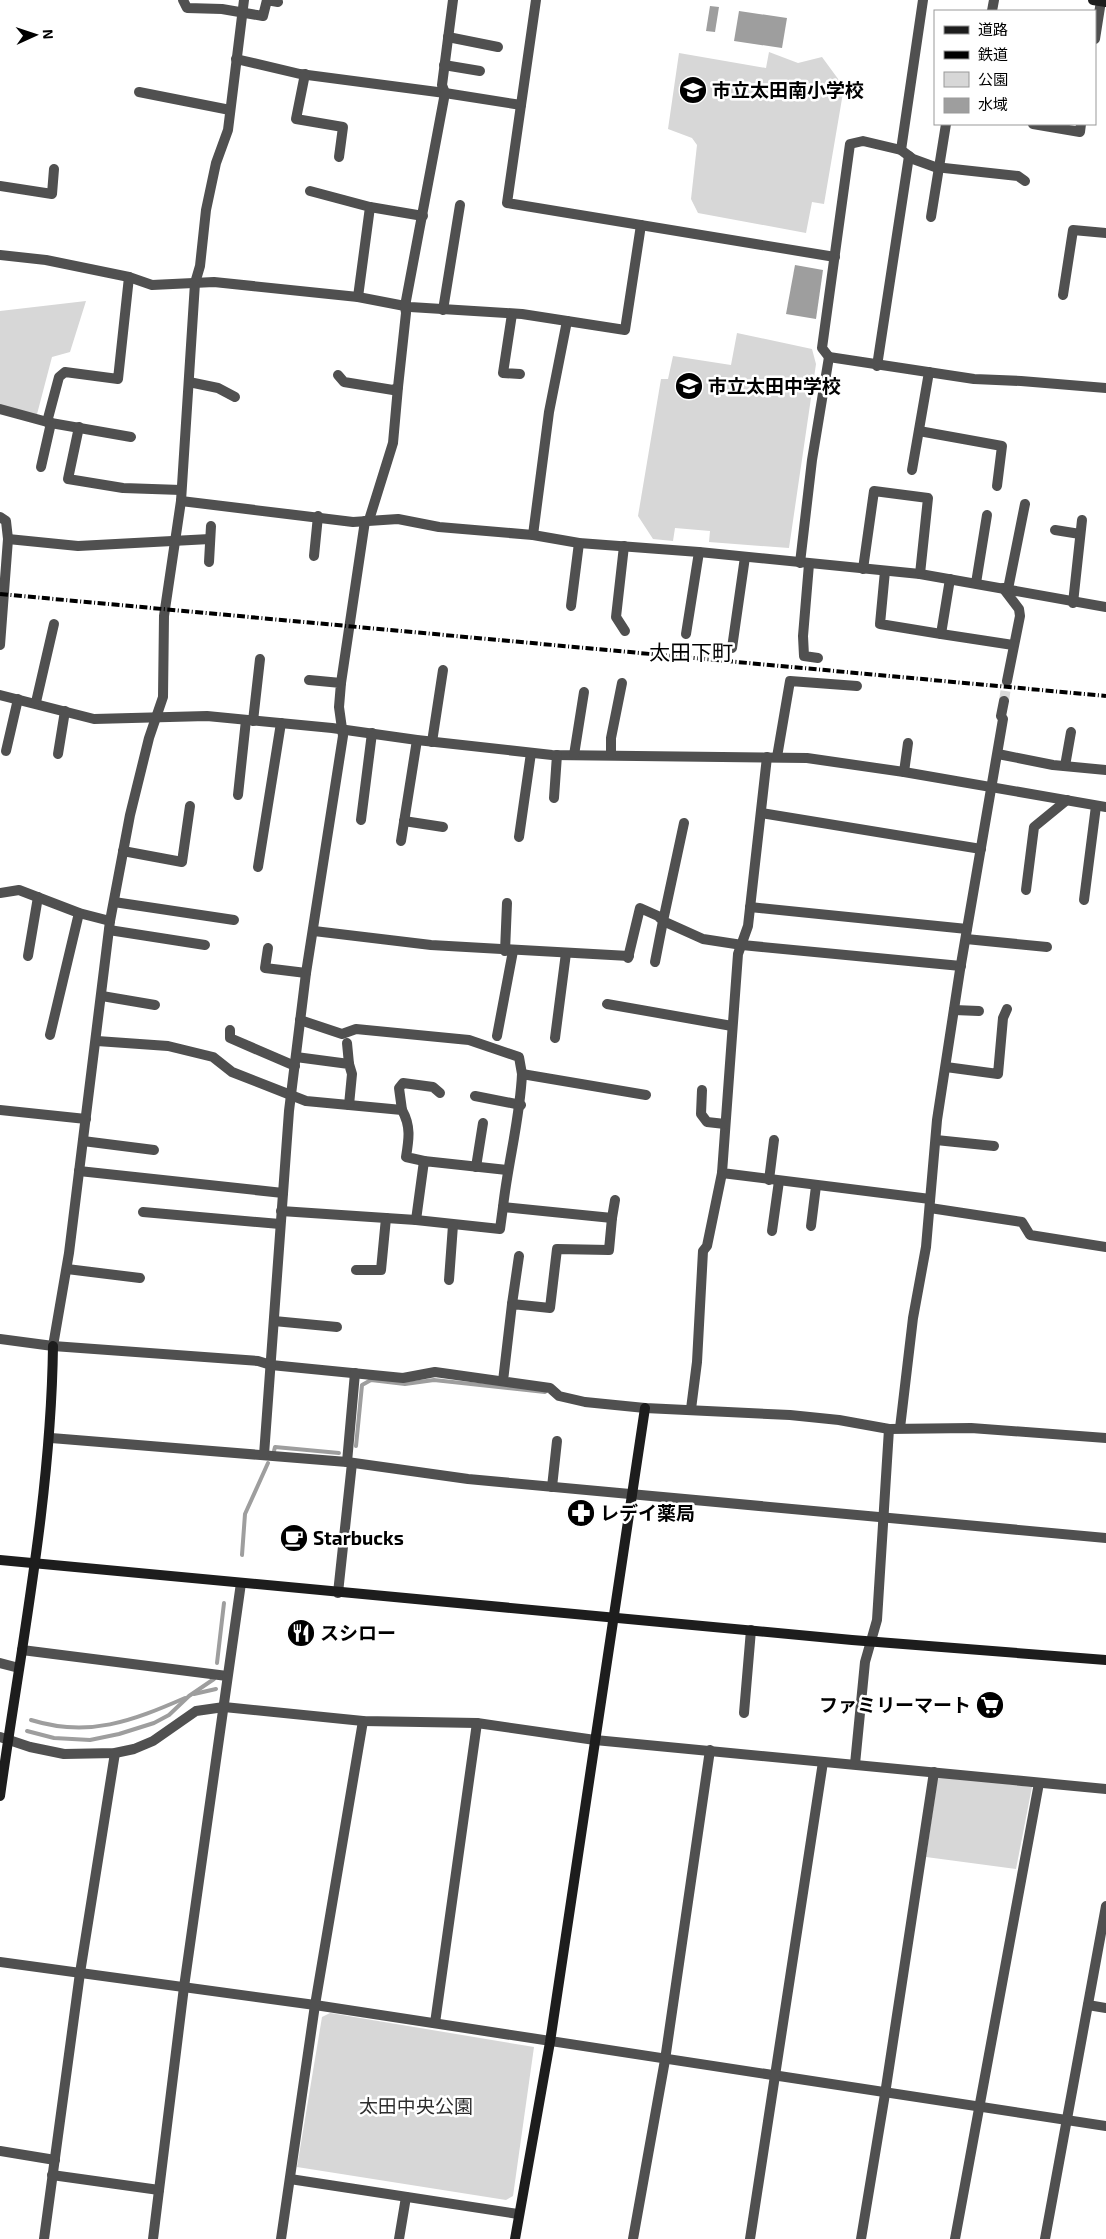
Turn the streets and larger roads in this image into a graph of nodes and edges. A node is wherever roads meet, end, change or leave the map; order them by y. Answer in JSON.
{"nodes":[{"id":1,"x":183,"y":0,"type":"edge"},
{"id":2,"x":244,"y":0,"type":"edge"},
{"id":3,"x":453,"y":0,"type":"edge"},
{"id":4,"x":536,"y":0,"type":"edge"},
{"id":5,"x":923,"y":0,"type":"edge"},
{"id":6,"x":1100,"y":1,"type":"edge"},
{"id":7,"x":278,"y":2,"type":"dead end"},
{"id":8,"x":242,"y":14,"type":"junction"},
{"id":9,"x":1096,"y":31,"type":"edge"},
{"id":10,"x":448,"y":38,"type":"junction"},
{"id":11,"x":498,"y":47,"type":"dead end"},
{"id":12,"x":236,"y":59,"type":"junction"},
{"id":13,"x":444,"y":65,"type":"junction"},
{"id":14,"x":480,"y":71,"type":"dead end"},
{"id":15,"x":305,"y":74,"type":"junction"},
{"id":16,"x":139,"y":92,"type":"dead end"},
{"id":17,"x":445,"y":93,"type":"junction"},
{"id":18,"x":521,"y":105,"type":"junction"},
{"id":19,"x":230,"y":110,"type":"junction"},
{"id":20,"x":946,"y":125,"type":"edge"},
{"id":21,"x":1038,"y":125,"type":"edge"},
{"id":22,"x":1081,"y":125,"type":"edge"},
{"id":23,"x":905,"y":153,"type":"junction"},
{"id":24,"x":339,"y":157,"type":"dead end"},
{"id":25,"x":939,"y":168,"type":"junction"},
{"id":26,"x":54,"y":169,"type":"dead end"},
{"id":27,"x":1025,"y":181,"type":"dead end"},
{"id":28,"x":0,"y":186,"type":"edge"},
{"id":29,"x":310,"y":191,"type":"dead end"},
{"id":30,"x":460,"y":205,"type":"dead end"},
{"id":31,"x":370,"y":207,"type":"junction"},
{"id":32,"x":423,"y":216,"type":"junction"},
{"id":33,"x":932,"y":217,"type":"dead end"},
{"id":34,"x":641,"y":225,"type":"junction"},
{"id":35,"x":1106,"y":233,"type":"edge"},
{"id":36,"x":0,"y":256,"type":"edge"},
{"id":37,"x":835,"y":257,"type":"junction"},
{"id":38,"x":129,"y":277,"type":"junction"},
{"id":39,"x":195,"y":283,"type":"junction"},
{"id":40,"x":1063,"y":295,"type":"dead end"},
{"id":41,"x":358,"y":297,"type":"junction"},
{"id":42,"x":405,"y":306,"type":"junction"},
{"id":43,"x":443,"y":310,"type":"junction"},
{"id":44,"x":512,"y":314,"type":"junction"},
{"id":45,"x":568,"y":321,"type":"junction"},
{"id":46,"x":829,"y":357,"type":"junction"},
{"id":47,"x":876,"y":366,"type":"junction"},
{"id":48,"x":929,"y":372,"type":"junction"},
{"id":49,"x":520,"y":374,"type":"dead end"},
{"id":50,"x":338,"y":375,"type":"dead end"},
{"id":51,"x":189,"y":382,"type":"junction"},
{"id":52,"x":398,"y":387,"type":"junction"},
{"id":53,"x":1106,"y":388,"type":"edge"},
{"id":54,"x":235,"y":396,"type":"dead end"},
{"id":55,"x":0,"y":409,"type":"edge"},
{"id":56,"x":49,"y":422,"type":"junction"},
{"id":57,"x":79,"y":427,"type":"junction"},
{"id":58,"x":919,"y":431,"type":"junction"},
{"id":59,"x":131,"y":437,"type":"dead end"},
{"id":60,"x":42,"y":468,"type":"dead end"},
{"id":61,"x":912,"y":470,"type":"dead end"},
{"id":62,"x":997,"y":486,"type":"dead end"},
{"id":63,"x":181,"y":496,"type":"junction"},
{"id":64,"x":1025,"y":504,"type":"dead end"},
{"id":65,"x":987,"y":515,"type":"dead end"},
{"id":66,"x":318,"y":516,"type":"junction"},
{"id":67,"x":0,"y":518,"type":"edge"},
{"id":68,"x":1082,"y":520,"type":"dead end"},
{"id":69,"x":367,"y":521,"type":"junction"},
{"id":70,"x":211,"y":526,"type":"dead end"},
{"id":71,"x":1055,"y":530,"type":"dead end"},
{"id":72,"x":1080,"y":534,"type":"junction"},
{"id":73,"x":532,"y":535,"type":"junction"},
{"id":74,"x":8,"y":539,"type":"junction"},
{"id":75,"x":210,"y":539,"type":"junction"},
{"id":76,"x":175,"y":540,"type":"junction"},
{"id":77,"x":580,"y":543,"type":"junction"},
{"id":78,"x":624,"y":546,"type":"junction"},
{"id":79,"x":698,"y":552,"type":"junction"},
{"id":80,"x":314,"y":556,"type":"dead end"},
{"id":81,"x":745,"y":556,"type":"junction"},
{"id":82,"x":209,"y":562,"type":"dead end"},
{"id":83,"x":805,"y":564,"type":"junction"},
{"id":84,"x":863,"y":569,"type":"junction"},
{"id":85,"x":885,"y":571,"type":"junction"},
{"id":86,"x":920,"y":574,"type":"junction"},
{"id":87,"x":950,"y":579,"type":"junction"},
{"id":88,"x":976,"y":583,"type":"junction"},
{"id":89,"x":1005,"y":589,"type":"junction"},
{"id":90,"x":1073,"y":603,"type":"junction"},
{"id":91,"x":570,"y":606,"type":"dead end"},
{"id":92,"x":1106,"y":607,"type":"edge"},
{"id":93,"x":54,"y":624,"type":"dead end"},
{"id":94,"x":625,"y":631,"type":"dead end"},
{"id":95,"x":686,"y":634,"type":"dead end"},
{"id":96,"x":941,"y":634,"type":"junction"},
{"id":97,"x":0,"y":645,"type":"edge"},
{"id":98,"x":1013,"y":645,"type":"junction"},
{"id":99,"x":732,"y":648,"type":"dead end"},
{"id":100,"x":818,"y":658,"type":"dead end"},
{"id":101,"x":260,"y":659,"type":"dead end"},
{"id":102,"x":443,"y":670,"type":"dead end"},
{"id":103,"x":309,"y":680,"type":"dead end"},
{"id":104,"x":1007,"y":681,"type":"tunnel mouth"},
{"id":105,"x":341,"y":683,"type":"junction"},
{"id":106,"x":622,"y":683,"type":"dead end"},
{"id":107,"x":857,"y":686,"type":"dead end"},
{"id":108,"x":584,"y":692,"type":"dead end"},
{"id":109,"x":0,"y":695,"type":"edge"},
{"id":110,"x":18,"y":699,"type":"junction"},
{"id":111,"x":1004,"y":701,"type":"tunnel mouth"},
{"id":112,"x":36,"y":702,"type":"junction"},
{"id":113,"x":65,"y":711,"type":"junction"},
{"id":114,"x":158,"y":718,"type":"junction"},
{"id":115,"x":250,"y":720,"type":"junction"},
{"id":116,"x":281,"y":723,"type":"junction"},
{"id":117,"x":341,"y":729,"type":"junction"},
{"id":118,"x":1071,"y":732,"type":"dead end"},
{"id":119,"x":372,"y":734,"type":"junction"},
{"id":120,"x":416,"y":740,"type":"junction"},
{"id":121,"x":432,"y":742,"type":"junction"},
{"id":122,"x":908,"y":743,"type":"dead end"},
{"id":123,"x":6,"y":751,"type":"dead end"},
{"id":124,"x":532,"y":753,"type":"junction"},
{"id":125,"x":58,"y":754,"type":"dead end"},
{"id":126,"x":611,"y":754,"type":"junction"},
{"id":127,"x":998,"y":754,"type":"junction"},
{"id":128,"x":557,"y":755,"type":"junction"},
{"id":129,"x":574,"y":755,"type":"junction"},
{"id":130,"x":772,"y":757,"type":"junction"},
{"id":131,"x":1065,"y":766,"type":"junction"},
{"id":132,"x":1106,"y":770,"type":"edge"},
{"id":133,"x":904,"y":772,"type":"junction"},
{"id":134,"x":991,"y":787,"type":"junction"},
{"id":135,"x":238,"y":796,"type":"dead end"},
{"id":136,"x":554,"y":798,"type":"dead end"},
{"id":137,"x":1067,"y":800,"type":"junction"},
{"id":138,"x":190,"y":806,"type":"dead end"},
{"id":139,"x":1101,"y":806,"type":"edge"},
{"id":140,"x":761,"y":814,"type":"junction"},
{"id":141,"x":361,"y":820,"type":"dead end"},
{"id":142,"x":404,"y":821,"type":"junction"},
{"id":143,"x":684,"y":823,"type":"dead end"},
{"id":144,"x":443,"y":826,"type":"dead end"},
{"id":145,"x":519,"y":837,"type":"dead end"},
{"id":146,"x":401,"y":841,"type":"dead end"},
{"id":147,"x":981,"y":850,"type":"junction"},
{"id":148,"x":123,"y":851,"type":"junction"},
{"id":149,"x":258,"y":867,"type":"dead end"},
{"id":150,"x":1026,"y":890,"type":"dead end"},
{"id":151,"x":0,"y":893,"type":"edge"},
{"id":152,"x":38,"y":897,"type":"junction"},
{"id":153,"x":1084,"y":900,"type":"dead end"},
{"id":154,"x":114,"y":902,"type":"junction"},
{"id":155,"x":507,"y":903,"type":"dead end"},
{"id":156,"x":750,"y":907,"type":"junction"},
{"id":157,"x":79,"y":913,"type":"junction"},
{"id":158,"x":234,"y":920,"type":"dead end"},
{"id":159,"x":663,"y":921,"type":"junction"},
{"id":160,"x":110,"y":926,"type":"junction"},
{"id":161,"x":314,"y":931,"type":"junction"},
{"id":162,"x":967,"y":934,"type":"junction"},
{"id":163,"x":205,"y":945,"type":"dead end"},
{"id":164,"x":742,"y":945,"type":"junction"},
{"id":165,"x":1047,"y":947,"type":"dead end"},
{"id":166,"x":268,"y":948,"type":"dead end"},
{"id":167,"x":509,"y":951,"type":"junction"},
{"id":168,"x":566,"y":953,"type":"junction"},
{"id":169,"x":28,"y":956,"type":"dead end"},
{"id":170,"x":655,"y":962,"type":"dead end"},
{"id":171,"x":961,"y":966,"type":"junction"},
{"id":172,"x":306,"y":973,"type":"junction"},
{"id":173,"x":102,"y":996,"type":"junction"},
{"id":174,"x":607,"y":1004,"type":"dead end"},
{"id":175,"x":155,"y":1005,"type":"dead end"},
{"id":176,"x":954,"y":1010,"type":"junction"},
{"id":177,"x":1007,"y":1010,"type":"dead end"},
{"id":178,"x":979,"y":1011,"type":"dead end"},
{"id":179,"x":300,"y":1020,"type":"junction"},
{"id":180,"x":732,"y":1026,"type":"junction"},
{"id":181,"x":230,"y":1030,"type":"dead end"},
{"id":182,"x":50,"y":1035,"type":"dead end"},
{"id":183,"x":497,"y":1036,"type":"dead end"},
{"id":184,"x":556,"y":1038,"type":"dead end"},
{"id":185,"x":96,"y":1042,"type":"junction"},
{"id":186,"x":347,"y":1043,"type":"dead end"},
{"id":187,"x":295,"y":1062,"type":"junction"},
{"id":188,"x":349,"y":1064,"type":"junction"},
{"id":189,"x":946,"y":1066,"type":"junction"},
{"id":190,"x":522,"y":1074,"type":"junction"},
{"id":191,"x":702,"y":1090,"type":"dead end"},
{"id":192,"x":440,"y":1093,"type":"dead end"},
{"id":193,"x":291,"y":1095,"type":"junction"},
{"id":194,"x":646,"y":1095,"type":"dead end"},
{"id":195,"x":475,"y":1096,"type":"dead end"},
{"id":196,"x":349,"y":1105,"type":"junction"},
{"id":197,"x":521,"y":1105,"type":"junction"},
{"id":198,"x":0,"y":1110,"type":"edge"},
{"id":199,"x":402,"y":1110,"type":"junction"},
{"id":200,"x":86,"y":1119,"type":"junction"},
{"id":201,"x":483,"y":1123,"type":"dead end"},
{"id":202,"x":725,"y":1124,"type":"junction"},
{"id":203,"x":83,"y":1140,"type":"junction"},
{"id":204,"x":774,"y":1140,"type":"dead end"},
{"id":205,"x":936,"y":1140,"type":"junction"},
{"id":206,"x":994,"y":1146,"type":"dead end"},
{"id":207,"x":154,"y":1150,"type":"dead end"},
{"id":208,"x":424,"y":1161,"type":"junction"},
{"id":209,"x":476,"y":1167,"type":"junction"},
{"id":210,"x":507,"y":1170,"type":"junction"},
{"id":211,"x":78,"y":1171,"type":"junction"},
{"id":212,"x":722,"y":1173,"type":"junction"},
{"id":213,"x":774,"y":1180,"type":"junction"},
{"id":214,"x":816,"y":1186,"type":"junction"},
{"id":215,"x":282,"y":1193,"type":"junction"},
{"id":216,"x":615,"y":1200,"type":"dead end"},
{"id":217,"x":930,"y":1204,"type":"junction"},
{"id":218,"x":503,"y":1207,"type":"junction"},
{"id":219,"x":281,"y":1211,"type":"junction"},
{"id":220,"x":143,"y":1212,"type":"dead end"},
{"id":221,"x":386,"y":1218,"type":"junction"},
{"id":222,"x":612,"y":1218,"type":"junction"},
{"id":223,"x":416,"y":1220,"type":"junction"},
{"id":224,"x":280,"y":1224,"type":"junction"},
{"id":225,"x":453,"y":1225,"type":"junction"},
{"id":226,"x":811,"y":1226,"type":"dead end"},
{"id":227,"x":772,"y":1230,"type":"dead end"},
{"id":228,"x":1106,"y":1246,"type":"edge"},
{"id":229,"x":519,"y":1256,"type":"dead end"},
{"id":230,"x":67,"y":1269,"type":"junction"},
{"id":231,"x":356,"y":1270,"type":"dead end"},
{"id":232,"x":140,"y":1278,"type":"dead end"},
{"id":233,"x":449,"y":1280,"type":"dead end"},
{"id":234,"x":512,"y":1304,"type":"junction"},
{"id":235,"x":274,"y":1321,"type":"junction"},
{"id":236,"x":337,"y":1327,"type":"dead end"},
{"id":237,"x":0,"y":1340,"type":"edge"},
{"id":238,"x":53,"y":1346,"type":"junction"},
{"id":239,"x":271,"y":1365,"type":"junction"},
{"id":240,"x":355,"y":1374,"type":"junction"},
{"id":241,"x":502,"y":1381,"type":"junction"},
{"id":242,"x":645,"y":1408,"type":"junction"},
{"id":243,"x":691,"y":1409,"type":"junction"},
{"id":244,"x":900,"y":1428,"type":"junction"},
{"id":245,"x":889,"y":1429,"type":"junction"},
{"id":246,"x":51,"y":1438,"type":"junction"},
{"id":247,"x":1106,"y":1438,"type":"edge"},
{"id":248,"x":557,"y":1441,"type":"dead end"},
{"id":249,"x":264,"y":1455,"type":"junction"},
{"id":250,"x":349,"y":1462,"type":"junction"},
{"id":251,"x":552,"y":1487,"type":"junction"},
{"id":252,"x":631,"y":1494,"type":"junction"},
{"id":253,"x":883,"y":1517,"type":"junction"},
{"id":254,"x":1106,"y":1538,"type":"edge"},
{"id":255,"x":0,"y":1560,"type":"edge"},
{"id":256,"x":36,"y":1564,"type":"junction"},
{"id":257,"x":241,"y":1583,"type":"junction"},
{"id":258,"x":338,"y":1593,"type":"junction"},
{"id":259,"x":614,"y":1618,"type":"junction"},
{"id":260,"x":751,"y":1630,"type":"junction"},
{"id":261,"x":871,"y":1641,"type":"junction"},
{"id":262,"x":22,"y":1650,"type":"junction"},
{"id":263,"x":1106,"y":1660,"type":"edge"},
{"id":264,"x":0,"y":1663,"type":"edge"},
{"id":265,"x":19,"y":1668,"type":"junction"},
{"id":266,"x":227,"y":1676,"type":"junction"},
{"id":267,"x":224,"y":1707,"type":"junction"},
{"id":268,"x":744,"y":1713,"type":"dead end"},
{"id":269,"x":363,"y":1721,"type":"junction"},
{"id":270,"x":477,"y":1723,"type":"junction"},
{"id":271,"x":4,"y":1738,"type":"edge"},
{"id":272,"x":595,"y":1740,"type":"junction"},
{"id":273,"x":710,"y":1750,"type":"junction"},
{"id":274,"x":115,"y":1753,"type":"junction"},
{"id":275,"x":823,"y":1762,"type":"junction"},
{"id":276,"x":855,"y":1764,"type":"junction"},
{"id":277,"x":934,"y":1772,"type":"junction"},
{"id":278,"x":1039,"y":1783,"type":"junction"},
{"id":279,"x":1106,"y":1789,"type":"edge"},
{"id":280,"x":0,"y":1796,"type":"edge"},
{"id":281,"x":1106,"y":1906,"type":"edge"},
{"id":282,"x":0,"y":1962,"type":"edge"},
{"id":283,"x":80,"y":1973,"type":"junction"},
{"id":284,"x":184,"y":1987,"type":"junction"},
{"id":285,"x":315,"y":2005,"type":"junction"},
{"id":286,"x":1088,"y":2005,"type":"junction"},
{"id":287,"x":1106,"y":2008,"type":"edge"},
{"id":288,"x":435,"y":2023,"type":"junction"},
{"id":289,"x":550,"y":2042,"type":"junction"},
{"id":290,"x":665,"y":2060,"type":"junction"},
{"id":291,"x":776,"y":2077,"type":"junction"},
{"id":292,"x":885,"y":2094,"type":"junction"},
{"id":293,"x":979,"y":2107,"type":"junction"},
{"id":294,"x":1066,"y":2120,"type":"junction"},
{"id":295,"x":1106,"y":2126,"type":"edge"},
{"id":296,"x":0,"y":2152,"type":"edge"},
{"id":297,"x":54,"y":2160,"type":"junction"},
{"id":298,"x":52,"y":2175,"type":"junction"},
{"id":299,"x":290,"y":2179,"type":"junction"},
{"id":300,"x":159,"y":2190,"type":"junction"},
{"id":301,"x":406,"y":2197,"type":"junction"},
{"id":302,"x":518,"y":2214,"type":"junction"},
{"id":303,"x":44,"y":2239,"type":"edge"},
{"id":304,"x":152,"y":2239,"type":"edge"},
{"id":305,"x":281,"y":2239,"type":"edge"},
{"id":306,"x":399,"y":2239,"type":"edge"},
{"id":307,"x":515,"y":2239,"type":"edge"},
{"id":308,"x":633,"y":2239,"type":"edge"},
{"id":309,"x":750,"y":2239,"type":"edge"},
{"id":310,"x":861,"y":2239,"type":"edge"},
{"id":311,"x":955,"y":2239,"type":"edge"},
{"id":312,"x":1045,"y":2239,"type":"edge"}],
"edges":[{"from":1,"to":8,"type":"street"},
{"from":2,"to":8,"type":"street"},
{"from":3,"to":10,"type":"street"},
{"from":4,"to":18,"type":"street"},
{"from":5,"to":23,"type":"street"},
{"from":6,"to":9,"type":"street"},
{"from":7,"to":8,"type":"street"},
{"from":8,"to":12,"type":"street"},
{"from":10,"to":11,"type":"street"},
{"from":10,"to":13,"type":"street"},
{"from":12,"to":15,"type":"street"},
{"from":12,"to":19,"type":"street"},
{"from":13,"to":14,"type":"street"},
{"from":13,"to":17,"type":"street"},
{"from":15,"to":17,"type":"street"},
{"from":15,"to":24,"type":"street"},
{"from":16,"to":19,"type":"street"},
{"from":17,"to":18,"type":"street"},
{"from":17,"to":32,"type":"street"},
{"from":18,"to":34,"type":"street"},
{"from":19,"to":39,"type":"street"},
{"from":20,"to":25,"type":"street"},
{"from":21,"to":22,"type":"street"},
{"from":23,"to":25,"type":"street"},
{"from":23,"to":37,"type":"street"},
{"from":23,"to":47,"type":"street"},
{"from":25,"to":27,"type":"street"},
{"from":25,"to":33,"type":"street"},
{"from":26,"to":28,"type":"street"},
{"from":29,"to":31,"type":"street"},
{"from":30,"to":43,"type":"street"},
{"from":31,"to":32,"type":"street"},
{"from":31,"to":41,"type":"street"},
{"from":32,"to":42,"type":"street"},
{"from":34,"to":37,"type":"street"},
{"from":34,"to":45,"type":"street"},
{"from":35,"to":40,"type":"street"},
{"from":36,"to":38,"type":"street"},
{"from":37,"to":46,"type":"street"},
{"from":38,"to":39,"type":"street"},
{"from":38,"to":56,"type":"street"},
{"from":39,"to":41,"type":"street"},
{"from":39,"to":51,"type":"street"},
{"from":41,"to":42,"type":"street"},
{"from":42,"to":43,"type":"street"},
{"from":42,"to":52,"type":"street"},
{"from":43,"to":44,"type":"street"},
{"from":44,"to":45,"type":"street"},
{"from":44,"to":49,"type":"street"},
{"from":45,"to":73,"type":"street"},
{"from":46,"to":47,"type":"street"},
{"from":46,"to":83,"type":"street"},
{"from":47,"to":48,"type":"street"},
{"from":48,"to":53,"type":"street"},
{"from":48,"to":58,"type":"street"},
{"from":50,"to":52,"type":"street"},
{"from":51,"to":54,"type":"street"},
{"from":51,"to":63,"type":"street"},
{"from":52,"to":69,"type":"street"},
{"from":55,"to":56,"type":"street"},
{"from":56,"to":57,"type":"street"},
{"from":56,"to":60,"type":"street"},
{"from":57,"to":59,"type":"street"},
{"from":57,"to":63,"type":"street"},
{"from":58,"to":61,"type":"street"},
{"from":58,"to":62,"type":"street"},
{"from":63,"to":66,"type":"street"},
{"from":63,"to":76,"type":"street"},
{"from":64,"to":89,"type":"street"},
{"from":65,"to":88,"type":"street"},
{"from":66,"to":69,"type":"street"},
{"from":66,"to":80,"type":"street"},
{"from":67,"to":74,"type":"street"},
{"from":68,"to":72,"type":"street"},
{"from":69,"to":73,"type":"street"},
{"from":69,"to":105,"type":"street"},
{"from":70,"to":75,"type":"street"},
{"from":71,"to":72,"type":"street"},
{"from":72,"to":90,"type":"street"},
{"from":73,"to":77,"type":"street"},
{"from":74,"to":76,"type":"street"},
{"from":74,"to":97,"type":"street"},
{"from":75,"to":76,"type":"street"},
{"from":75,"to":82,"type":"street"},
{"from":76,"to":114,"type":"street"},
{"from":77,"to":78,"type":"street"},
{"from":77,"to":91,"type":"street"},
{"from":78,"to":79,"type":"street"},
{"from":78,"to":94,"type":"street"},
{"from":79,"to":81,"type":"street"},
{"from":79,"to":95,"type":"street"},
{"from":81,"to":83,"type":"street"},
{"from":81,"to":99,"type":"street"},
{"from":83,"to":84,"type":"street"},
{"from":83,"to":100,"type":"street"},
{"from":84,"to":85,"type":"street"},
{"from":84,"to":86,"type":"street"},
{"from":85,"to":86,"type":"street"},
{"from":85,"to":96,"type":"street"},
{"from":86,"to":87,"type":"street"},
{"from":87,"to":88,"type":"street"},
{"from":87,"to":96,"type":"street"},
{"from":88,"to":89,"type":"street"},
{"from":89,"to":90,"type":"street"},
{"from":89,"to":98,"type":"street"},
{"from":90,"to":92,"type":"street"},
{"from":93,"to":112,"type":"street"},
{"from":96,"to":98,"type":"street"},
{"from":98,"to":104,"type":"street"},
{"from":101,"to":115,"type":"street"},
{"from":102,"to":121,"type":"street"},
{"from":103,"to":105,"type":"street"},
{"from":105,"to":117,"type":"street"},
{"from":106,"to":126,"type":"street"},
{"from":107,"to":130,"type":"street"},
{"from":108,"to":129,"type":"street"},
{"from":109,"to":110,"type":"street"},
{"from":110,"to":112,"type":"street"},
{"from":110,"to":123,"type":"street"},
{"from":111,"to":127,"type":"street"},
{"from":112,"to":113,"type":"street"},
{"from":113,"to":114,"type":"street"},
{"from":113,"to":125,"type":"street"},
{"from":114,"to":115,"type":"street"},
{"from":114,"to":148,"type":"street"},
{"from":115,"to":116,"type":"street"},
{"from":115,"to":135,"type":"street"},
{"from":116,"to":117,"type":"street"},
{"from":116,"to":149,"type":"street"},
{"from":117,"to":119,"type":"street"},
{"from":117,"to":161,"type":"street"},
{"from":118,"to":131,"type":"street"},
{"from":119,"to":120,"type":"street"},
{"from":119,"to":141,"type":"street"},
{"from":120,"to":121,"type":"street"},
{"from":120,"to":142,"type":"street"},
{"from":121,"to":124,"type":"street"},
{"from":122,"to":133,"type":"street"},
{"from":124,"to":128,"type":"street"},
{"from":124,"to":145,"type":"street"},
{"from":126,"to":129,"type":"street"},
{"from":126,"to":130,"type":"street"},
{"from":127,"to":131,"type":"street"},
{"from":127,"to":134,"type":"street"},
{"from":128,"to":129,"type":"street"},
{"from":128,"to":136,"type":"street"},
{"from":130,"to":133,"type":"street"},
{"from":130,"to":140,"type":"street"},
{"from":131,"to":132,"type":"street"},
{"from":133,"to":134,"type":"street"},
{"from":134,"to":137,"type":"street"},
{"from":134,"to":147,"type":"street"},
{"from":137,"to":139,"type":"street"},
{"from":137,"to":150,"type":"street"},
{"from":138,"to":148,"type":"street"},
{"from":139,"to":153,"type":"street"},
{"from":140,"to":147,"type":"street"},
{"from":140,"to":156,"type":"street"},
{"from":142,"to":144,"type":"street"},
{"from":142,"to":146,"type":"street"},
{"from":143,"to":159,"type":"street"},
{"from":147,"to":162,"type":"street"},
{"from":148,"to":154,"type":"street"},
{"from":151,"to":152,"type":"street"},
{"from":152,"to":157,"type":"street"},
{"from":152,"to":169,"type":"street"},
{"from":154,"to":158,"type":"street"},
{"from":154,"to":160,"type":"street"},
{"from":155,"to":167,"type":"street"},
{"from":156,"to":162,"type":"street"},
{"from":156,"to":164,"type":"street"},
{"from":157,"to":160,"type":"street"},
{"from":157,"to":182,"type":"street"},
{"from":159,"to":164,"type":"street"},
{"from":159,"to":168,"type":"street"},
{"from":159,"to":170,"type":"street"},
{"from":160,"to":163,"type":"street"},
{"from":160,"to":173,"type":"street"},
{"from":161,"to":167,"type":"street"},
{"from":161,"to":172,"type":"street"},
{"from":162,"to":165,"type":"street"},
{"from":162,"to":171,"type":"street"},
{"from":164,"to":171,"type":"street"},
{"from":164,"to":180,"type":"street"},
{"from":166,"to":172,"type":"street"},
{"from":167,"to":168,"type":"street"},
{"from":167,"to":183,"type":"street"},
{"from":168,"to":184,"type":"street"},
{"from":171,"to":176,"type":"street"},
{"from":172,"to":179,"type":"street"},
{"from":173,"to":175,"type":"street"},
{"from":173,"to":185,"type":"street"},
{"from":174,"to":180,"type":"street"},
{"from":176,"to":178,"type":"street"},
{"from":176,"to":189,"type":"street"},
{"from":177,"to":189,"type":"street"},
{"from":179,"to":187,"type":"street"},
{"from":179,"to":190,"type":"street"},
{"from":180,"to":202,"type":"street"},
{"from":181,"to":187,"type":"street"},
{"from":185,"to":193,"type":"street"},
{"from":185,"to":200,"type":"street"},
{"from":186,"to":188,"type":"street"},
{"from":187,"to":188,"type":"street"},
{"from":187,"to":193,"type":"street"},
{"from":188,"to":196,"type":"street"},
{"from":189,"to":205,"type":"street"},
{"from":190,"to":194,"type":"street"},
{"from":190,"to":197,"type":"street"},
{"from":191,"to":202,"type":"street"},
{"from":192,"to":199,"type":"street"},
{"from":193,"to":196,"type":"street"},
{"from":193,"to":215,"type":"street"},
{"from":195,"to":197,"type":"street"},
{"from":196,"to":199,"type":"street"},
{"from":197,"to":210,"type":"street"},
{"from":198,"to":200,"type":"street"},
{"from":199,"to":208,"type":"street"},
{"from":200,"to":203,"type":"street"},
{"from":201,"to":209,"type":"street"},
{"from":202,"to":212,"type":"street"},
{"from":203,"to":207,"type":"street"},
{"from":203,"to":211,"type":"street"},
{"from":204,"to":213,"type":"street"},
{"from":205,"to":206,"type":"street"},
{"from":205,"to":217,"type":"street"},
{"from":208,"to":209,"type":"street"},
{"from":208,"to":223,"type":"street"},
{"from":209,"to":210,"type":"street"},
{"from":210,"to":218,"type":"street"},
{"from":211,"to":215,"type":"street"},
{"from":211,"to":230,"type":"street"},
{"from":212,"to":213,"type":"street"},
{"from":212,"to":243,"type":"street"},
{"from":213,"to":214,"type":"street"},
{"from":213,"to":227,"type":"street"},
{"from":214,"to":217,"type":"street"},
{"from":214,"to":226,"type":"street"},
{"from":215,"to":219,"type":"street"},
{"from":216,"to":222,"type":"street"},
{"from":217,"to":228,"type":"street"},
{"from":217,"to":244,"type":"street"},
{"from":218,"to":222,"type":"street"},
{"from":218,"to":225,"type":"street"},
{"from":219,"to":221,"type":"street"},
{"from":219,"to":224,"type":"street"},
{"from":220,"to":224,"type":"street"},
{"from":221,"to":223,"type":"street"},
{"from":221,"to":231,"type":"street"},
{"from":222,"to":234,"type":"street"},
{"from":223,"to":225,"type":"street"},
{"from":224,"to":235,"type":"street"},
{"from":225,"to":233,"type":"street"},
{"from":229,"to":234,"type":"street"},
{"from":230,"to":232,"type":"street"},
{"from":230,"to":238,"type":"street"},
{"from":234,"to":241,"type":"street"},
{"from":235,"to":236,"type":"street"},
{"from":235,"to":239,"type":"street"},
{"from":237,"to":238,"type":"street"},
{"from":238,"to":239,"type":"street"},
{"from":238,"to":246,"type":"street"},
{"from":239,"to":240,"type":"street"},
{"from":239,"to":249,"type":"street"},
{"from":240,"to":241,"type":"street"},
{"from":240,"to":250,"type":"street"},
{"from":241,"to":242,"type":"street"},
{"from":242,"to":243,"type":"street"},
{"from":242,"to":252,"type":"street"},
{"from":243,"to":245,"type":"street"},
{"from":244,"to":245,"type":"street"},
{"from":244,"to":247,"type":"street"},
{"from":245,"to":253,"type":"street"},
{"from":246,"to":249,"type":"street"},
{"from":246,"to":256,"type":"street"},
{"from":248,"to":251,"type":"street"},
{"from":249,"to":250,"type":"street"},
{"from":250,"to":251,"type":"street"},
{"from":250,"to":258,"type":"street"},
{"from":251,"to":252,"type":"street"},
{"from":252,"to":253,"type":"street"},
{"from":252,"to":259,"type":"street"},
{"from":253,"to":254,"type":"street"},
{"from":253,"to":261,"type":"street"},
{"from":255,"to":256,"type":"street"},
{"from":256,"to":257,"type":"street"},
{"from":256,"to":262,"type":"street"},
{"from":257,"to":258,"type":"street"},
{"from":257,"to":266,"type":"street"},
{"from":258,"to":259,"type":"street"},
{"from":259,"to":260,"type":"street"},
{"from":259,"to":272,"type":"street"},
{"from":260,"to":261,"type":"street"},
{"from":260,"to":268,"type":"street"},
{"from":261,"to":263,"type":"street"},
{"from":261,"to":276,"type":"street"},
{"from":262,"to":265,"type":"street"},
{"from":262,"to":266,"type":"street"},
{"from":264,"to":265,"type":"street"},
{"from":265,"to":271,"type":"street"},
{"from":266,"to":267,"type":"street"},
{"from":267,"to":269,"type":"street"},
{"from":267,"to":274,"type":"street"},
{"from":267,"to":284,"type":"street"},
{"from":269,"to":270,"type":"street"},
{"from":269,"to":285,"type":"street"},
{"from":270,"to":272,"type":"street"},
{"from":270,"to":288,"type":"street"},
{"from":271,"to":274,"type":"street"},
{"from":271,"to":280,"type":"street"},
{"from":272,"to":273,"type":"street"},
{"from":272,"to":289,"type":"street"},
{"from":273,"to":275,"type":"street"},
{"from":273,"to":290,"type":"street"},
{"from":274,"to":283,"type":"street"},
{"from":275,"to":276,"type":"street"},
{"from":275,"to":291,"type":"street"},
{"from":276,"to":277,"type":"street"},
{"from":277,"to":278,"type":"street"},
{"from":277,"to":292,"type":"street"},
{"from":278,"to":279,"type":"street"},
{"from":278,"to":293,"type":"street"},
{"from":281,"to":286,"type":"street"},
{"from":282,"to":283,"type":"street"},
{"from":283,"to":284,"type":"street"},
{"from":283,"to":297,"type":"street"},
{"from":284,"to":285,"type":"street"},
{"from":284,"to":300,"type":"street"},
{"from":285,"to":288,"type":"street"},
{"from":285,"to":299,"type":"street"},
{"from":286,"to":287,"type":"street"},
{"from":286,"to":294,"type":"street"},
{"from":288,"to":289,"type":"street"},
{"from":289,"to":290,"type":"street"},
{"from":289,"to":302,"type":"street"},
{"from":290,"to":291,"type":"street"},
{"from":290,"to":308,"type":"street"},
{"from":291,"to":292,"type":"street"},
{"from":291,"to":309,"type":"street"},
{"from":292,"to":293,"type":"street"},
{"from":292,"to":310,"type":"street"},
{"from":293,"to":294,"type":"street"},
{"from":293,"to":311,"type":"street"},
{"from":294,"to":295,"type":"street"},
{"from":294,"to":312,"type":"street"},
{"from":296,"to":297,"type":"street"},
{"from":297,"to":298,"type":"street"},
{"from":298,"to":300,"type":"street"},
{"from":298,"to":303,"type":"street"},
{"from":299,"to":301,"type":"street"},
{"from":299,"to":305,"type":"street"},
{"from":300,"to":304,"type":"street"},
{"from":301,"to":302,"type":"street"},
{"from":301,"to":306,"type":"street"},
{"from":302,"to":307,"type":"street"}]}
